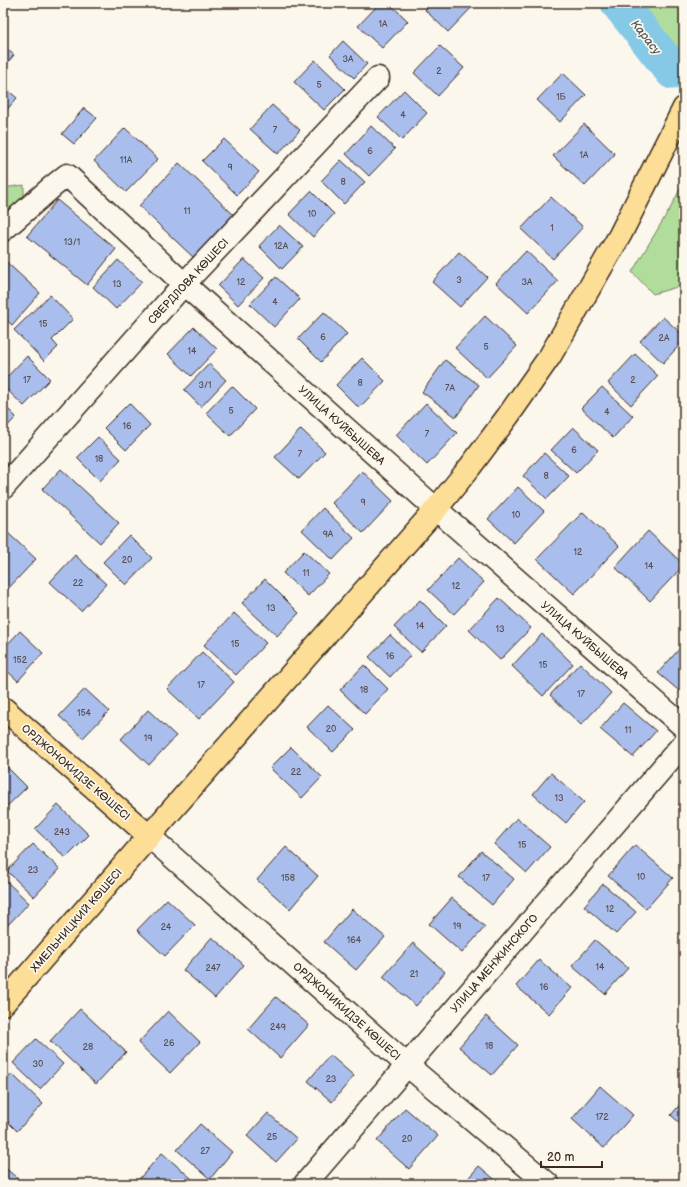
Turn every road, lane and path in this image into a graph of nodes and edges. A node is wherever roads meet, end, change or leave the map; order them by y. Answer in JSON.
{"nodes":[{"id":1,"x":378,"y":78,"type":"dead end"},
{"id":2,"x":684,"y":108,"type":"edge"},
{"id":3,"x":3,"y":230,"type":"edge"},
{"id":4,"x":184,"y":284,"type":"junction"},
{"id":5,"x":3,"y":488,"type":"edge"},
{"id":6,"x":436,"y":509,"type":"junction"},
{"id":7,"x":3,"y":708,"type":"edge"},
{"id":8,"x":684,"y":727,"type":"edge"},
{"id":9,"x":684,"y":743,"type":"edge"},
{"id":10,"x":149,"y":836,"type":"junction"},
{"id":11,"x":3,"y":1004,"type":"edge"},
{"id":12,"x":407,"y":1065,"type":"junction"},
{"id":13,"x":305,"y":1184,"type":"edge"},
{"id":14,"x":548,"y":1184,"type":"edge"}],
"edges":[{"from":1,"to":4,"type":"street","name":"СВЕРДЛОВА КӨШЕСІ"},
{"from":2,"to":6,"type":"main road","name":"ХМЕЛЬНИЦКИЙ КӨШЕСІ"},
{"from":3,"to":4,"type":"street","name":"УЛИЦА КУЙБЫШЕВА"},
{"from":4,"to":5,"type":"street","name":"СВЕРДЛОВА КӨШЕСІ"},
{"from":4,"to":6,"type":"street","name":"УЛИЦА КУЙБЫШЕВА"},
{"from":6,"to":8,"type":"street","name":"УЛИЦА КУЙБЫШЕВА"},
{"from":6,"to":10,"type":"main road","name":"ХМЕЛЬНИЦКИЙ КӨШЕСІ"},
{"from":7,"to":10,"type":"main road","name":"ОРДЖОНОКИДЗЕ КӨШЕСІ"},
{"from":9,"to":12,"type":"street","name":"УЛИЦА МЕНЖИНСКОГО"},
{"from":10,"to":11,"type":"main road","name":"ХМЕЛЬНИЦКИЙ КӨШЕСІ"},
{"from":10,"to":12,"type":"street","name":"ОРДЖОНИКИДЗЕ КӨШЕСІ"},
{"from":12,"to":13,"type":"street","name":"УЛИЦА МЕНЖИНСКОГО"},
{"from":12,"to":14,"type":"street","name":"ОРДЖОНИКИДЗЕ КӨШЕСІ"}]}
